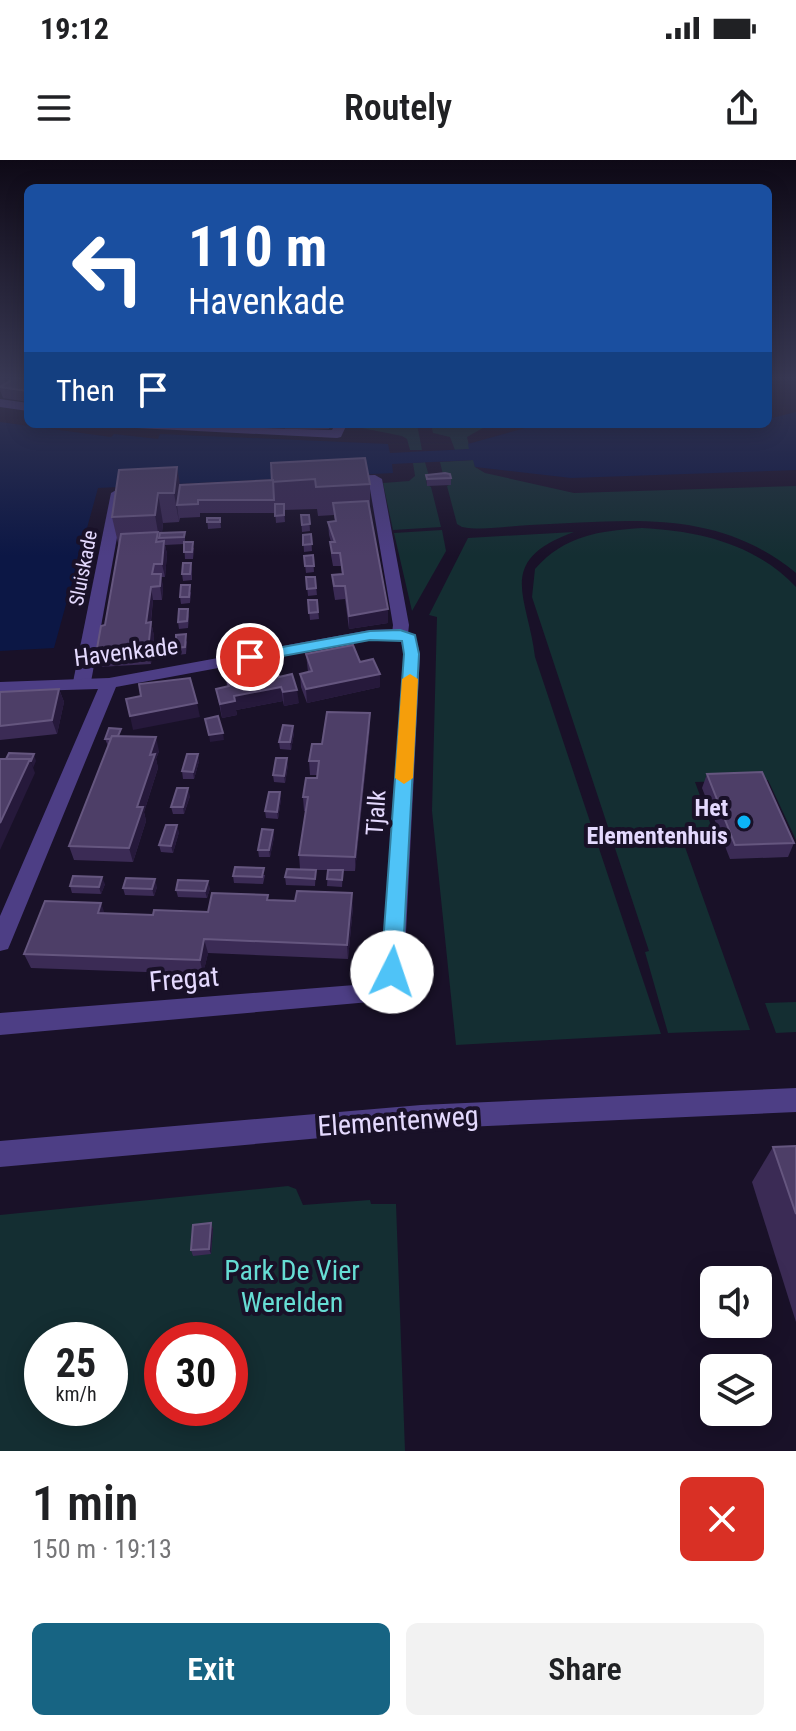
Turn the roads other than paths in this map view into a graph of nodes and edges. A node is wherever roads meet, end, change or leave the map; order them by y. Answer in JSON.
{"nodes":[{"id":1,"x":329,"y":481,"type":"edge"},
{"id":2,"x":133,"y":491,"type":"edge"},
{"id":3,"x":400,"y":634,"type":"junction"},
{"id":4,"x":82,"y":682,"type":"junction"},
{"id":5,"x":109,"y":683,"type":"junction"},
{"id":6,"x":0,"y":687,"type":"edge"},
{"id":7,"x":0,"y":942,"type":"edge"},
{"id":8,"x":373,"y":994,"type":"joint"},
{"id":9,"x":0,"y":1024,"type":"edge"},
{"id":10,"x":796,"y":1100,"type":"edge"},
{"id":11,"x":0,"y":1154,"type":"edge"}],
"edges":[{"from":1,"to":3,"type":"street"},
{"from":2,"to":4,"type":"street","name":"Sluiskade"},
{"from":3,"to":5,"type":"street","name":"Havenkade"},
{"from":3,"to":8,"type":"street","name":"Tjalk"},
{"from":4,"to":5,"type":"street","name":"Havenkade"},
{"from":4,"to":6,"type":"street","name":"Havenkade"},
{"from":5,"to":7,"type":"street"},
{"from":8,"to":9,"type":"street","name":"Fregat"},
{"from":10,"to":11,"type":"street","name":"Elementenweg"}]}
